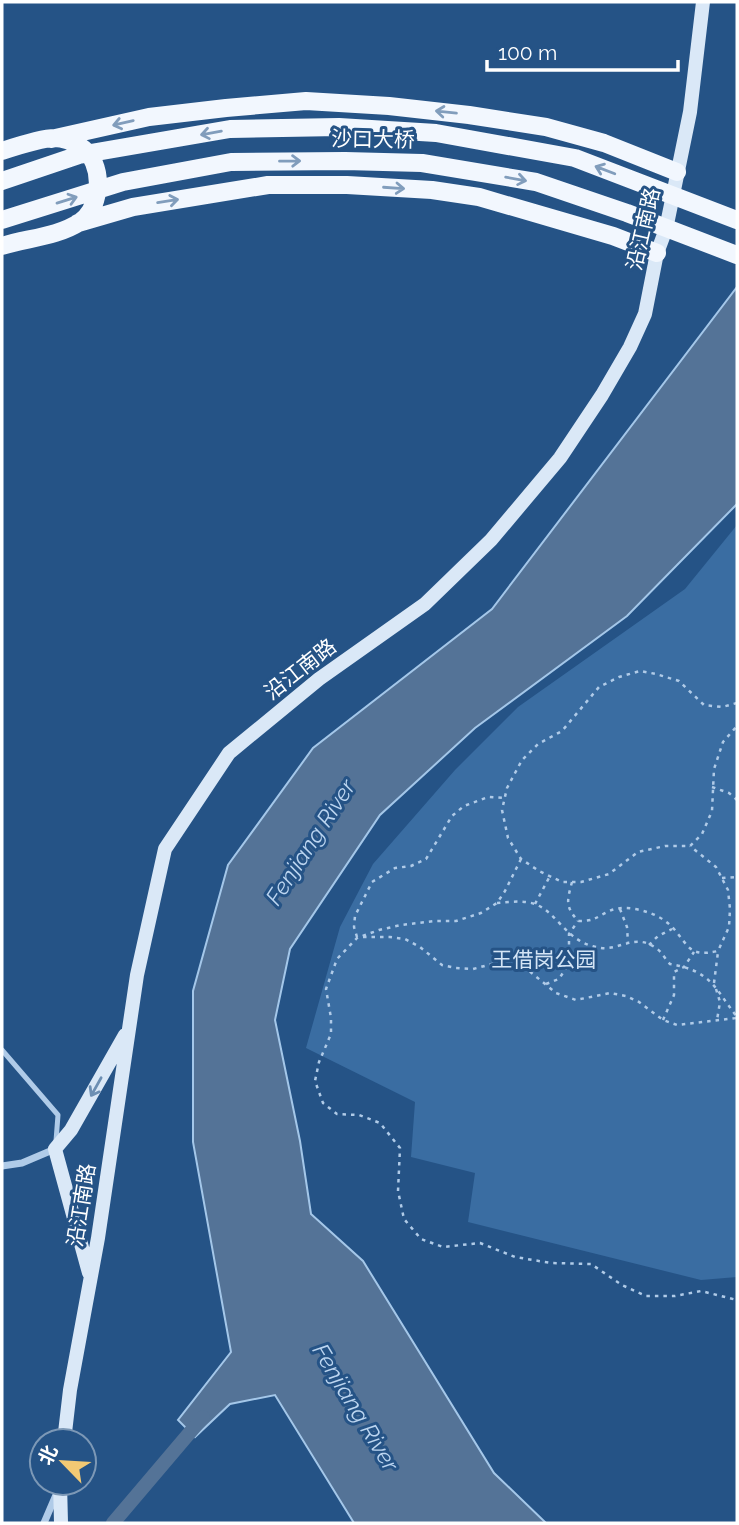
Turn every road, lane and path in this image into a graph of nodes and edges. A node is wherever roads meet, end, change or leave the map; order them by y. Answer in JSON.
{"nodes":[{"id":1,"x":703,"y":2,"type":"edge"},
{"id":2,"x":51,"y":139,"type":"junction"},
{"id":3,"x":7,"y":147,"type":"edge"},
{"id":4,"x":677,"y":172,"type":"junction"},
{"id":5,"x":2,"y":181,"type":"edge"},
{"id":6,"x":2,"y":220,"type":"edge"},
{"id":7,"x":737,"y":220,"type":"edge"},
{"id":8,"x":78,"y":223,"type":"junction"},
{"id":9,"x":2,"y":246,"type":"edge"},
{"id":10,"x":657,"y":253,"type":"junction"},
{"id":11,"x":737,"y":255,"type":"edge"},
{"id":12,"x":737,"y":703,"type":"edge"},
{"id":13,"x":737,"y":726,"type":"edge"},
{"id":14,"x":712,"y":787,"type":"junction"},
{"id":15,"x":505,"y":799,"type":"junction"},
{"id":16,"x":737,"y":800,"type":"edge"},
{"id":17,"x":690,"y":846,"type":"junction"},
{"id":18,"x":521,"y":859,"type":"junction"},
{"id":19,"x":550,"y":876,"type":"junction"},
{"id":20,"x":737,"y":877,"type":"edge"},
{"id":21,"x":722,"y":878,"type":"junction"},
{"id":22,"x":572,"y":882,"type":"junction"},
{"id":23,"x":497,"y":903,"type":"junction"},
{"id":24,"x":535,"y":904,"type":"junction"},
{"id":25,"x":620,"y":909,"type":"junction"},
{"id":26,"x":578,"y":921,"type":"junction"},
{"id":27,"x":673,"y":928,"type":"junction"},
{"id":28,"x":569,"y":934,"type":"junction"},
{"id":29,"x":357,"y":938,"type":"junction"},
{"id":30,"x":628,"y":943,"type":"junction"},
{"id":31,"x":649,"y":945,"type":"junction"},
{"id":32,"x":718,"y":951,"type":"junction"},
{"id":33,"x":694,"y":952,"type":"junction"},
{"id":34,"x":684,"y":967,"type":"junction"},
{"id":35,"x":714,"y":983,"type":"junction"},
{"id":36,"x":545,"y":984,"type":"junction"},
{"id":37,"x":737,"y":1018,"type":"edge"},
{"id":38,"x":663,"y":1020,"type":"junction"},
{"id":39,"x":717,"y":1020,"type":"junction"},
{"id":40,"x":129,"y":1027,"type":"junction"},
{"id":41,"x":2,"y":1050,"type":"edge"},
{"id":42,"x":55,"y":1149,"type":"junction"},
{"id":43,"x":2,"y":1166,"type":"edge"},
{"id":44,"x":90,"y":1279,"type":"junction"},
{"id":45,"x":737,"y":1300,"type":"edge"},
{"id":46,"x":66,"y":1427,"type":"edge"},
{"id":47,"x":54,"y":1497,"type":"edge"},
{"id":48,"x":60,"y":1497,"type":"edge"},
{"id":49,"x":44,"y":1523,"type":"edge"},
{"id":50,"x":61,"y":1523,"type":"edge"}],
"edges":[{"from":1,"to":4,"type":"street","name":"沿江南路"},
{"from":2,"to":3,"type":"main road"},
{"from":4,"to":2,"type":"main road","one_way":true},
{"from":2,"to":8,"type":"main road"},
{"from":4,"to":10,"type":"street","name":"沿江南路"},
{"from":7,"to":5,"type":"main road","name":"沙口大桥","one_way":true},
{"from":6,"to":11,"type":"main road","name":"沙口大桥","one_way":true},
{"from":8,"to":9,"type":"main road"},
{"from":8,"to":10,"type":"main road","one_way":true},
{"from":10,"to":40,"type":"street","name":"沿江南路"},
{"from":12,"to":15,"type":"path"},
{"from":13,"to":14,"type":"path"},
{"from":14,"to":16,"type":"path"},
{"from":14,"to":17,"type":"path"},
{"from":15,"to":18,"type":"path"},
{"from":15,"to":29,"type":"path"},
{"from":17,"to":21,"type":"path"},
{"from":17,"to":22,"type":"path"},
{"from":18,"to":19,"type":"path"},
{"from":18,"to":23,"type":"path"},
{"from":19,"to":22,"type":"path"},
{"from":19,"to":24,"type":"path"},
{"from":20,"to":21,"type":"path"},
{"from":21,"to":32,"type":"path"},
{"from":22,"to":26,"type":"path"},
{"from":23,"to":24,"type":"path"},
{"from":23,"to":29,"type":"path"},
{"from":24,"to":28,"type":"path"},
{"from":25,"to":26,"type":"path"},
{"from":25,"to":27,"type":"path"},
{"from":25,"to":30,"type":"path"},
{"from":26,"to":28,"type":"path"},
{"from":27,"to":31,"type":"path"},
{"from":27,"to":33,"type":"path"},
{"from":28,"to":30,"type":"path"},
{"from":28,"to":36,"type":"path"},
{"from":29,"to":36,"type":"path"},
{"from":29,"to":45,"type":"path"},
{"from":30,"to":31,"type":"path"},
{"from":31,"to":34,"type":"path"},
{"from":32,"to":33,"type":"path"},
{"from":32,"to":35,"type":"path"},
{"from":33,"to":34,"type":"path"},
{"from":34,"to":35,"type":"path"},
{"from":34,"to":38,"type":"path"},
{"from":35,"to":37,"type":"path"},
{"from":35,"to":39,"type":"path"},
{"from":36,"to":38,"type":"path"},
{"from":37,"to":39,"type":"path"},
{"from":38,"to":39,"type":"path"},
{"from":40,"to":42,"type":"street","one_way":true},
{"from":40,"to":44,"type":"street","name":"沿江南路"},
{"from":41,"to":42,"type":"lane"},
{"from":42,"to":43,"type":"street"},
{"from":42,"to":44,"type":"street"},
{"from":44,"to":46,"type":"street","name":"沿江南路"},
{"from":47,"to":49,"type":"street"},
{"from":48,"to":50,"type":"street"}]}
